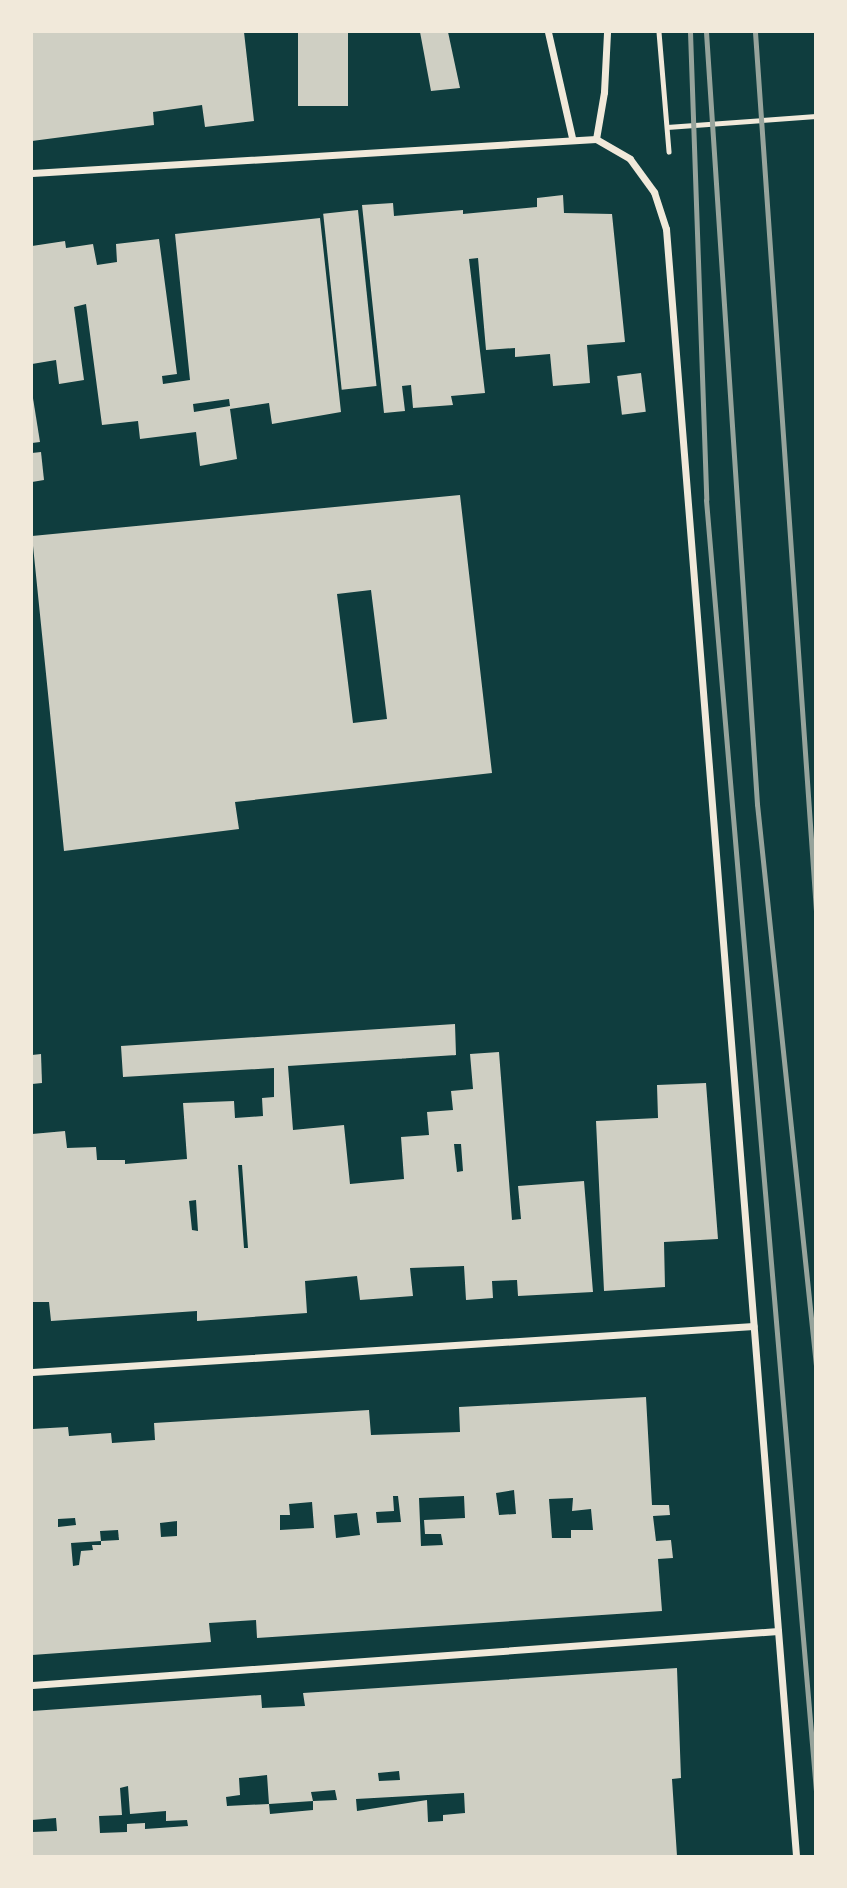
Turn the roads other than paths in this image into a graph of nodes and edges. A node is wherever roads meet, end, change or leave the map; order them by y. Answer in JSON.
{"nodes":[{"id":1,"x":548,"y":32,"type":"edge"},
{"id":2,"x":607,"y":32,"type":"edge"},
{"id":3,"x":572,"y":138,"type":"junction"},
{"id":4,"x":596,"y":139,"type":"junction"},
{"id":5,"x":32,"y":173,"type":"edge"},
{"id":6,"x":754,"y":1326,"type":"junction"},
{"id":7,"x":32,"y":1372,"type":"edge"},
{"id":8,"x":778,"y":1631,"type":"junction"},
{"id":9,"x":32,"y":1685,"type":"edge"},
{"id":10,"x":796,"y":1857,"type":"edge"}],
"edges":[{"from":1,"to":3,"type":"street"},
{"from":2,"to":4,"type":"street"},
{"from":3,"to":4,"type":"street"},
{"from":3,"to":5,"type":"street"},
{"from":4,"to":6,"type":"street"},
{"from":6,"to":7,"type":"street"},
{"from":6,"to":8,"type":"street"},
{"from":8,"to":9,"type":"street"},
{"from":8,"to":10,"type":"street"}]}
